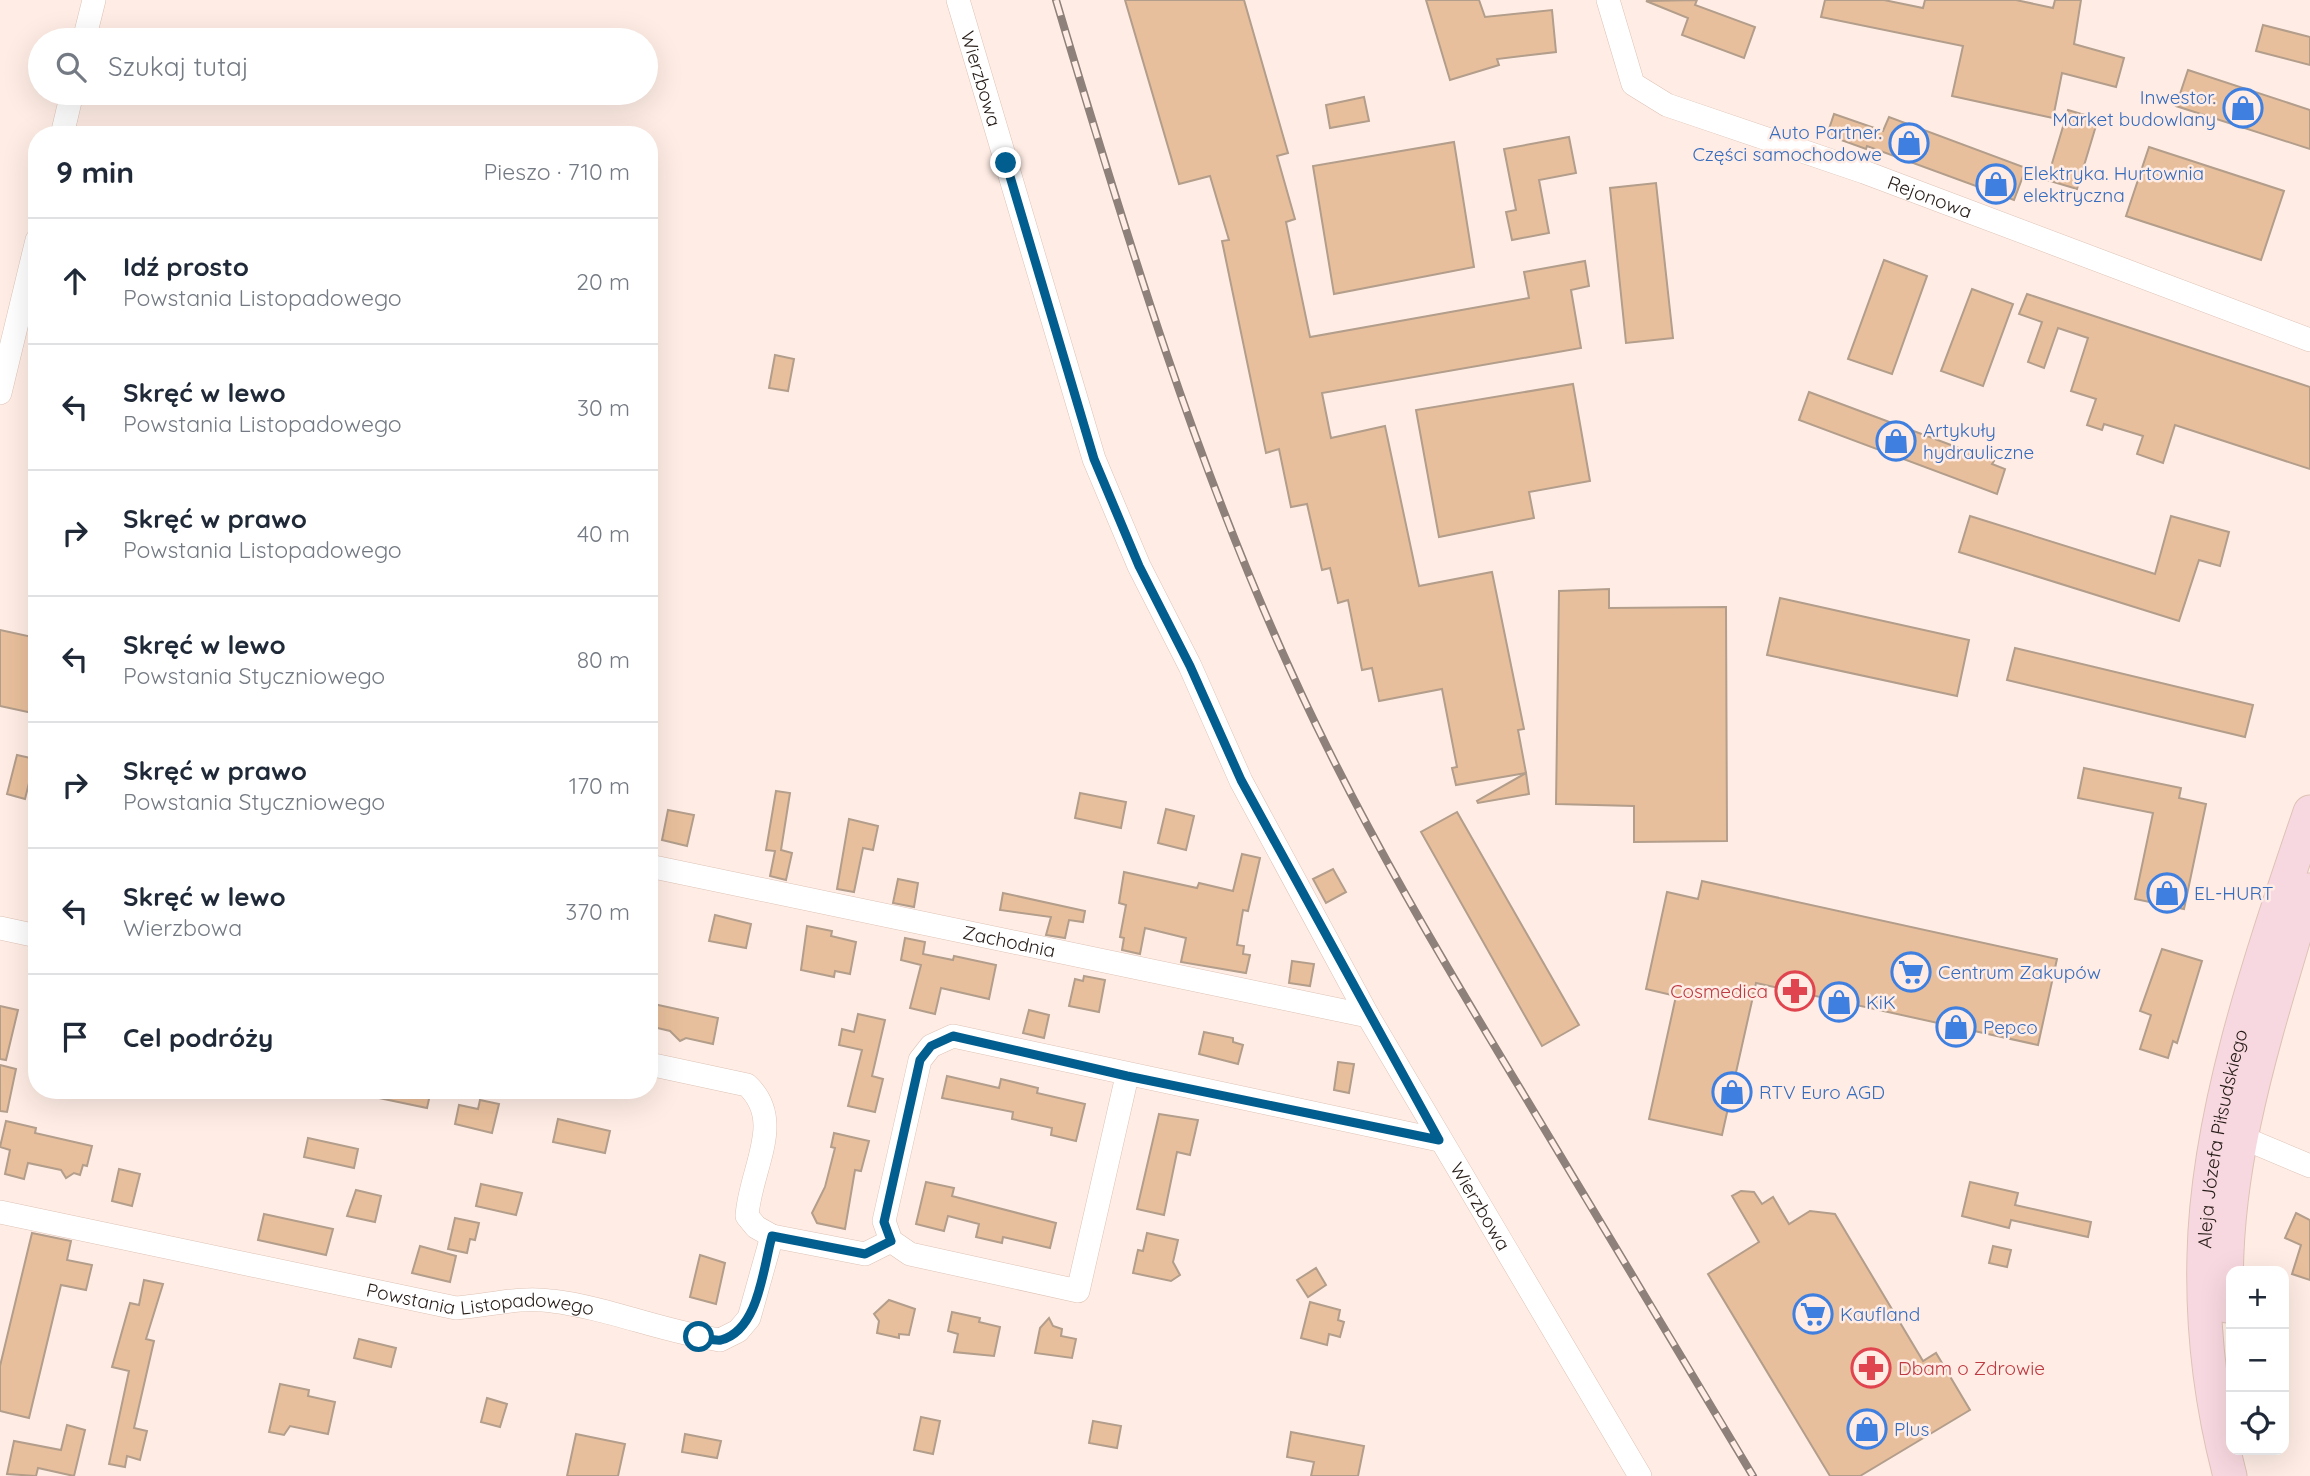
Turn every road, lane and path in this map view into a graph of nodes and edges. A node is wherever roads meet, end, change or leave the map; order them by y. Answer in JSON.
{"nodes":[{"id":1,"x":94,"y":0,"type":"edge"},
{"id":2,"x":958,"y":0,"type":"edge"},
{"id":3,"x":1608,"y":0,"type":"edge"},
{"id":4,"x":87,"y":28,"type":"edge"},
{"id":5,"x":69,"y":105,"type":"edge"},
{"id":6,"x":64,"y":126,"type":"edge"},
{"id":7,"x":28,"y":277,"type":"edge"},
{"id":8,"x":2310,"y":340,"type":"edge"},
{"id":9,"x":0,"y":393,"type":"edge"},
{"id":10,"x":2310,"y":811,"type":"edge"},
{"id":11,"x":658,"y":868,"type":"edge"},
{"id":12,"x":2310,"y":884,"type":"edge"},
{"id":13,"x":0,"y":928,"type":"edge"},
{"id":14,"x":28,"y":934,"type":"edge"},
{"id":15,"x":1368,"y":1016,"type":"junction"},
{"id":16,"x":658,"y":1066,"type":"edge"},
{"id":17,"x":1127,"y":1076,"type":"junction"},
{"id":18,"x":2241,"y":1137,"type":"junction"},
{"id":19,"x":1439,"y":1140,"type":"junction"},
{"id":20,"x":2310,"y":1166,"type":"edge"},
{"id":21,"x":0,"y":1212,"type":"edge"},
{"id":22,"x":772,"y":1236,"type":"junction"},
{"id":23,"x":891,"y":1241,"type":"junction"},
{"id":24,"x":2230,"y":1329,"type":"edge"},
{"id":25,"x":2245,"y":1455,"type":"edge"},
{"id":26,"x":1640,"y":1476,"type":"edge"},
{"id":27,"x":2230,"y":1476,"type":"edge"},
{"id":28,"x":2250,"y":1476,"type":"edge"}],
"edges":[{"from":1,"to":4,"type":"street"},
{"from":2,"to":15,"type":"street","name":"Wierzbowa"},
{"from":3,"to":8,"type":"street","name":"Rejonowa"},
{"from":5,"to":6,"type":"street"},
{"from":7,"to":9,"type":"street"},
{"from":10,"to":27,"type":"main road","name":"Aleja Józefa Piłsudskiego"},
{"from":11,"to":15,"type":"street","name":"Zachodnia"},
{"from":12,"to":18,"type":"main road","name":"Aleja Józefa Piłsudskiego"},
{"from":13,"to":14,"type":"street"},
{"from":15,"to":19,"type":"street","name":"Wierzbowa"},
{"from":16,"to":22,"type":"street"},
{"from":17,"to":19,"type":"street"},
{"from":17,"to":23,"type":"street"},
{"from":17,"to":23,"type":"street"},
{"from":18,"to":20,"type":"street"},
{"from":18,"to":24,"type":"main road","name":"Aleja Józefa Piłsudskiego"},
{"from":19,"to":26,"type":"street","name":"Wierzbowa"},
{"from":21,"to":22,"type":"street","name":"Powstania Listopadowego"},
{"from":22,"to":23,"type":"street"},
{"from":25,"to":28,"type":"main road"}]}
